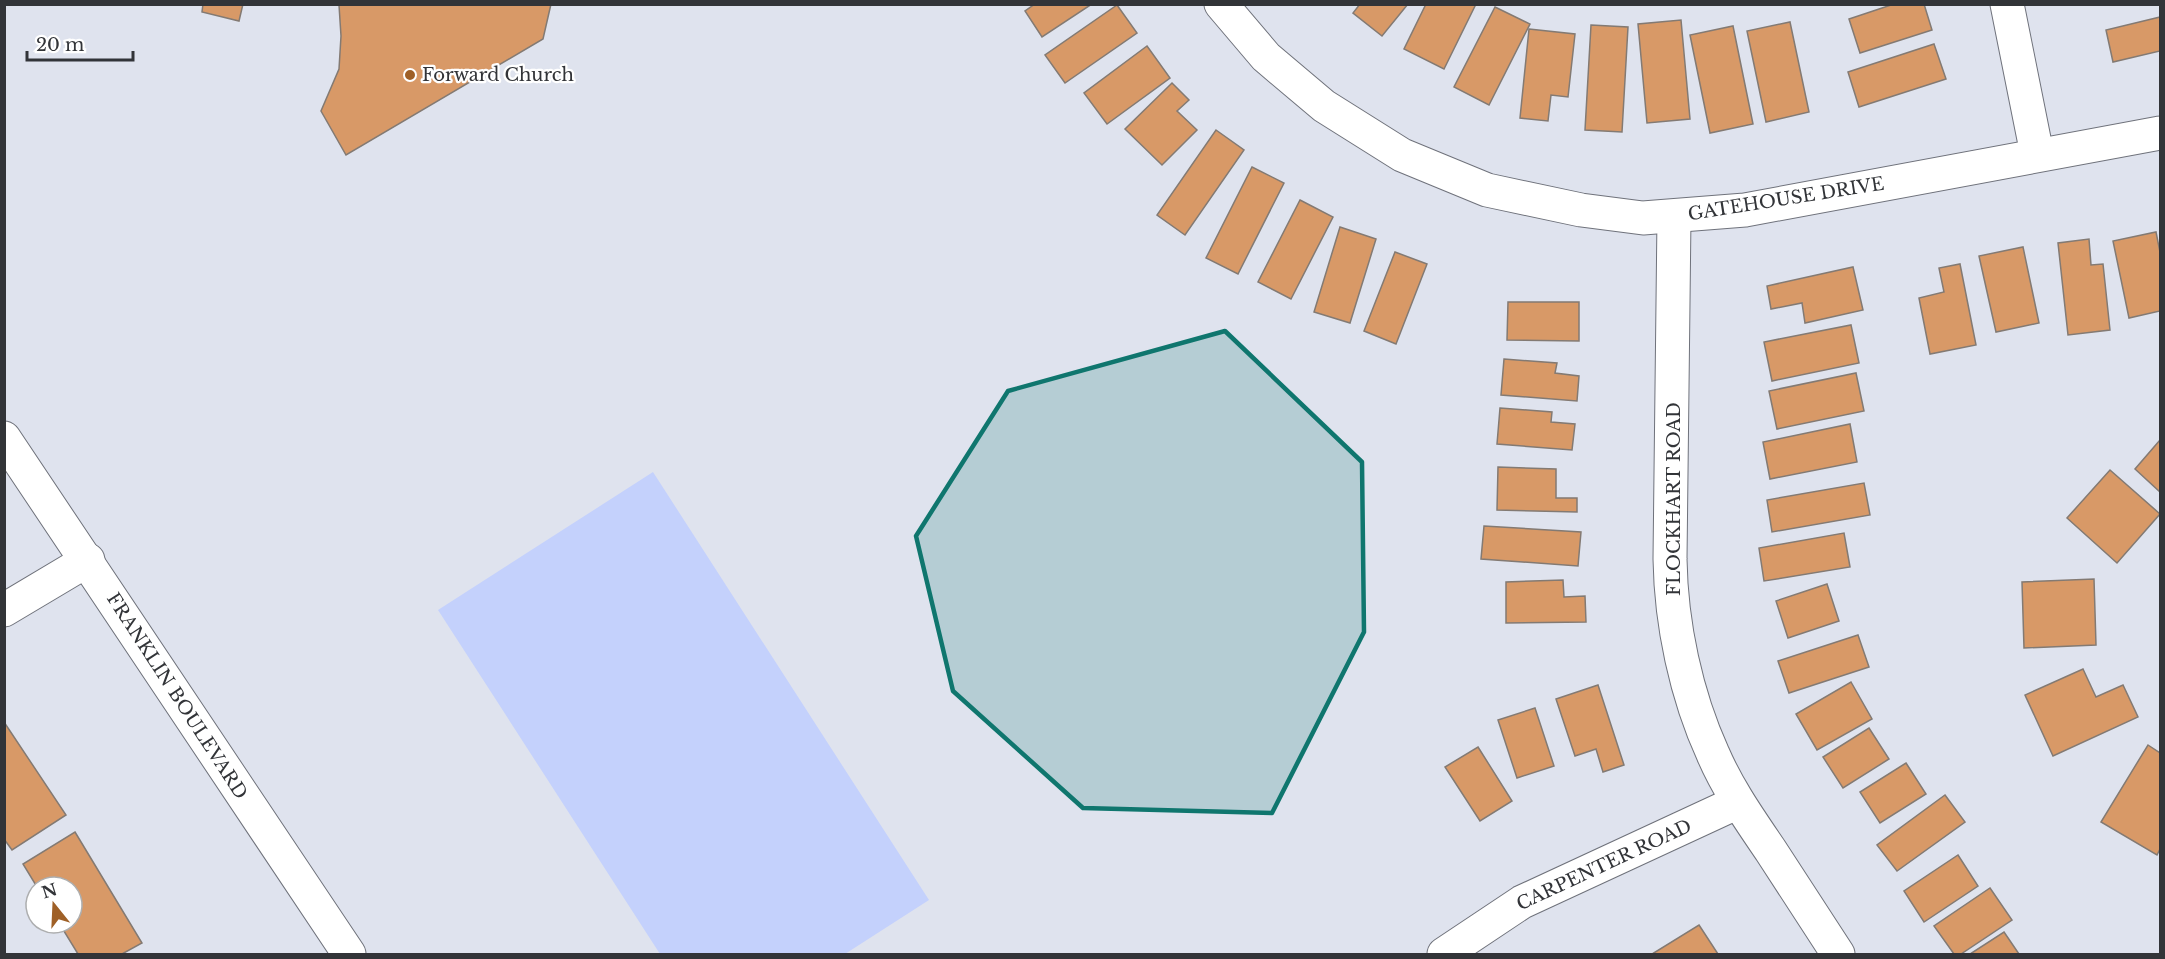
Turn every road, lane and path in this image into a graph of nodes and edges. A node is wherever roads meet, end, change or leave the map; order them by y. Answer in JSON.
{"nodes":[{"id":1,"x":1221,"y":4,"type":"edge"},
{"id":2,"x":2007,"y":4,"type":"edge"},
{"id":3,"x":2160,"y":133,"type":"edge"},
{"id":4,"x":2037,"y":154,"type":"junction"},
{"id":5,"x":1674,"y":217,"type":"junction"},
{"id":6,"x":4,"y":438,"type":"edge"},
{"id":7,"x":88,"y":560,"type":"junction"},
{"id":8,"x":4,"y":610,"type":"edge"},
{"id":9,"x":1738,"y":802,"type":"junction"},
{"id":10,"x":349,"y":954,"type":"edge"},
{"id":11,"x":1444,"y":954,"type":"edge"},
{"id":12,"x":1838,"y":954,"type":"edge"}],
"edges":[{"from":1,"to":5,"type":"street","name":"GATEHOUSE DRIVE"},
{"from":2,"to":4,"type":"street"},
{"from":3,"to":4,"type":"street","name":"GATEHOUSE DRIVE"},
{"from":4,"to":5,"type":"street","name":"GATEHOUSE DRIVE"},
{"from":5,"to":9,"type":"street","name":"FLOCKHART ROAD"},
{"from":6,"to":7,"type":"street","name":"FRANKLIN BOULEVARD"},
{"from":7,"to":8,"type":"street"},
{"from":7,"to":10,"type":"street","name":"FRANKLIN BOULEVARD"},
{"from":9,"to":11,"type":"street","name":"CARPENTER ROAD"},
{"from":9,"to":12,"type":"street","name":"FLOCKHART ROAD"}]}
